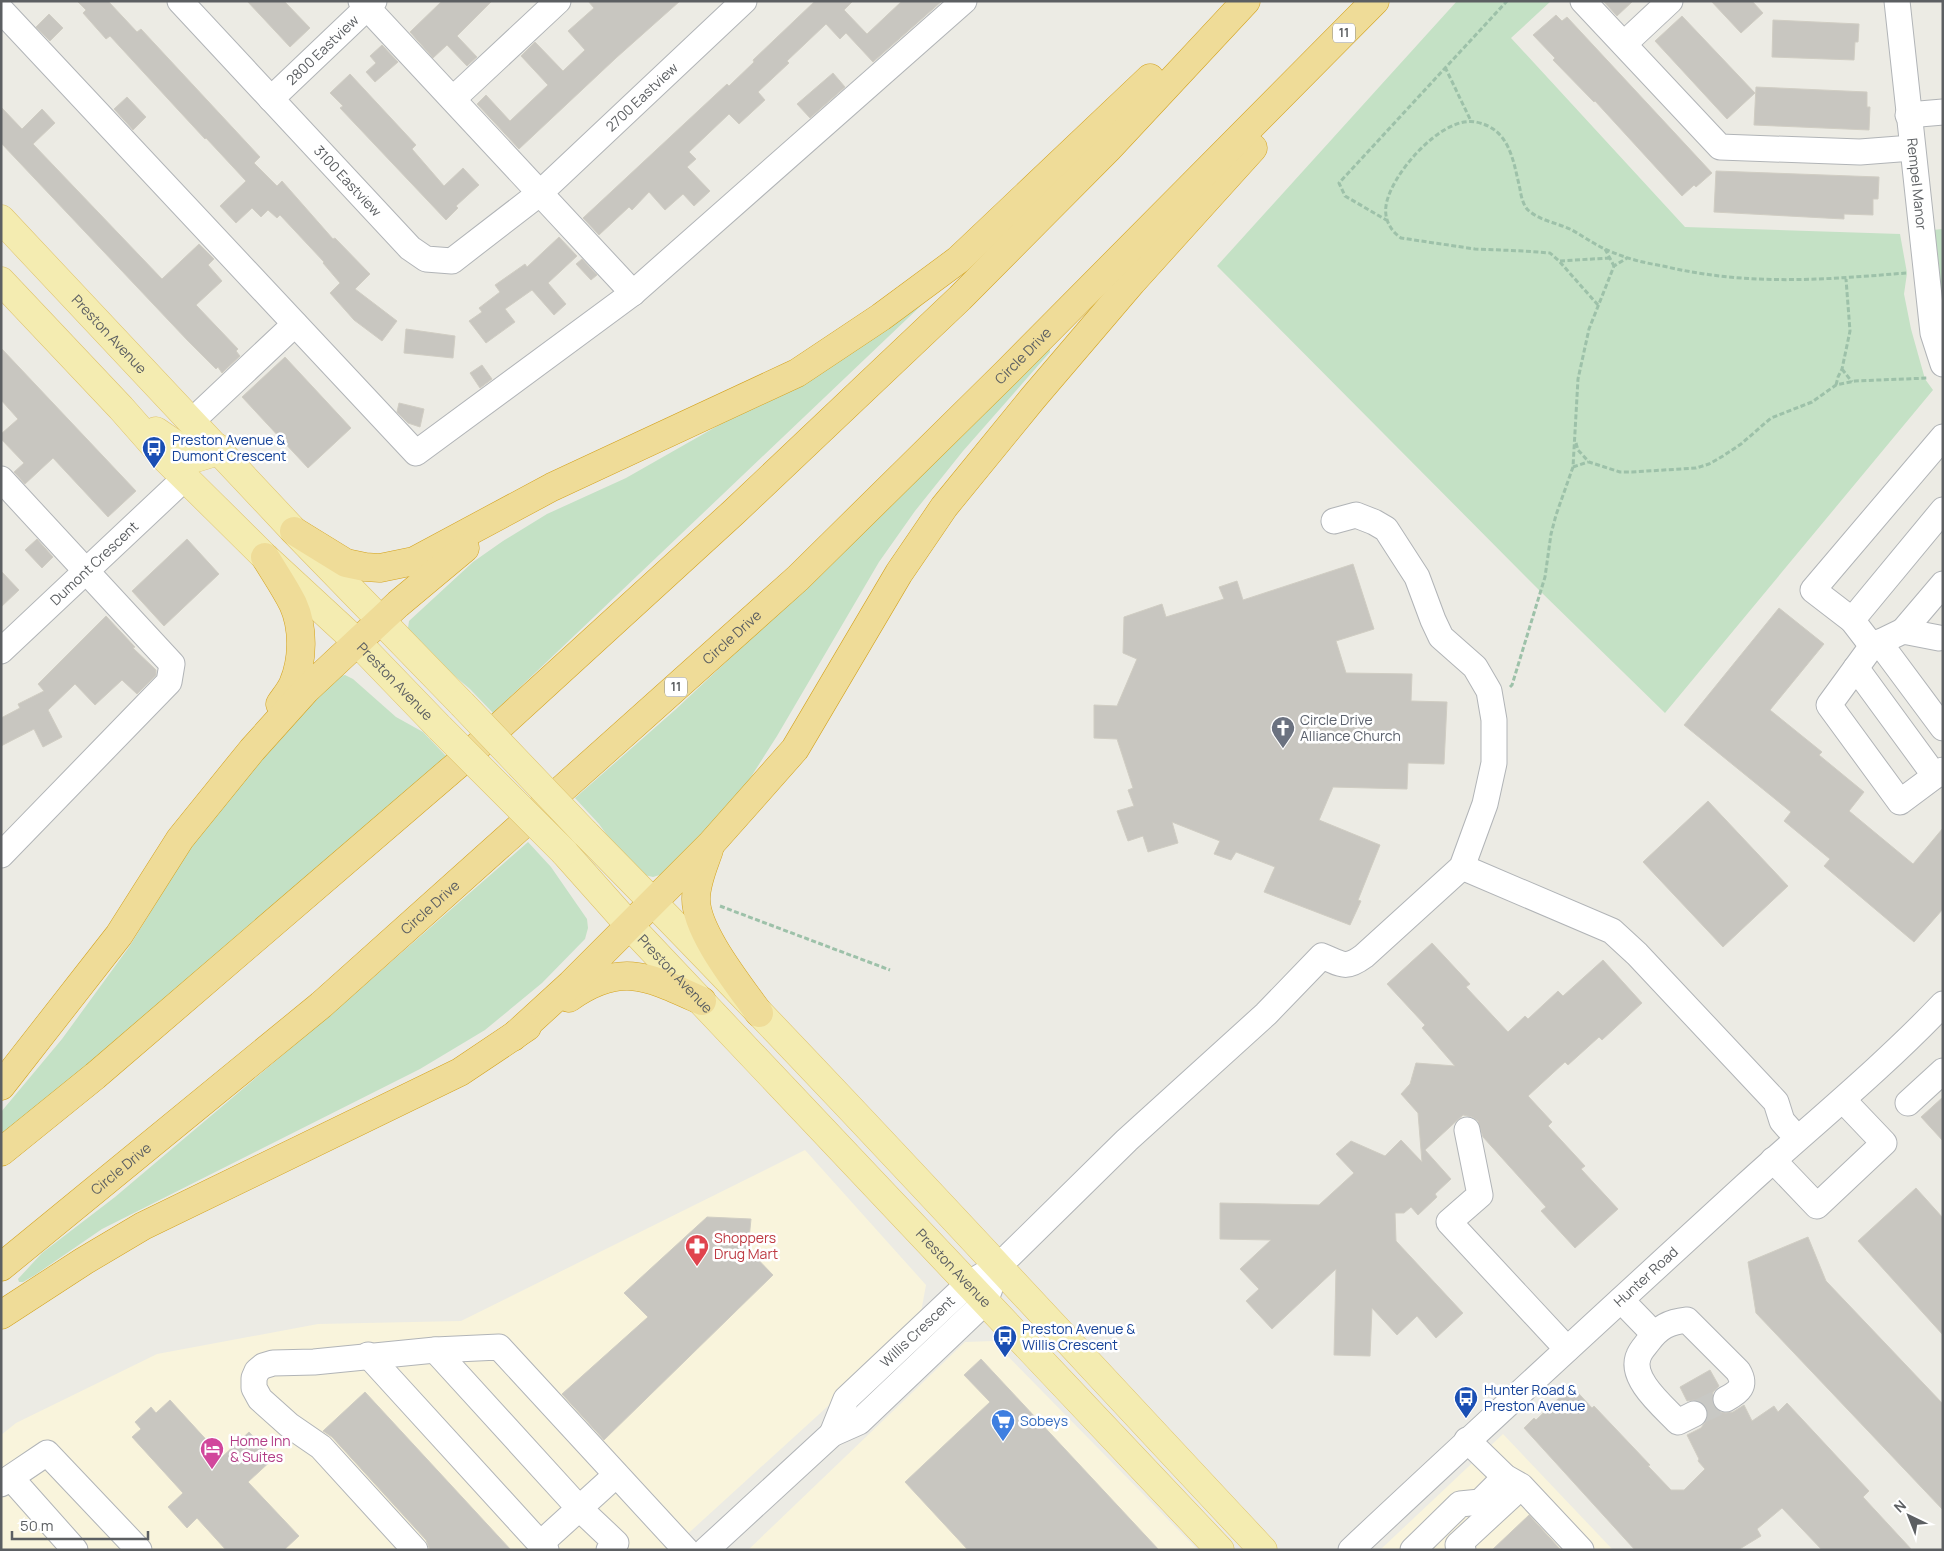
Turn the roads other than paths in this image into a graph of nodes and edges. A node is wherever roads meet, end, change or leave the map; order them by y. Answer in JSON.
{"nodes":[{"id":1,"x":180,"y":1,"type":"edge"},
{"id":2,"x":558,"y":1,"type":"edge"},
{"id":3,"x":744,"y":1,"type":"edge"},
{"id":4,"x":964,"y":1,"type":"edge"},
{"id":5,"x":1228,"y":1,"type":"edge"},
{"id":6,"x":1246,"y":1,"type":"edge"},
{"id":7,"x":1375,"y":1,"type":"edge"},
{"id":8,"x":1583,"y":1,"type":"edge"},
{"id":9,"x":1670,"y":1,"type":"edge"},
{"id":10,"x":1897,"y":1,"type":"edge"},
{"id":11,"x":367,"y":3,"type":"edge"},
{"id":12,"x":1,"y":10,"type":"edge"},
{"id":13,"x":1624,"y":44,"type":"junction"},
{"id":14,"x":1313,"y":65,"type":"junction"},
{"id":15,"x":272,"y":99,"type":"junction"},
{"id":16,"x":453,"y":99,"type":"junction"},
{"id":17,"x":1943,"y":112,"type":"edge"},
{"id":18,"x":1908,"y":114,"type":"junction"},
{"id":19,"x":1912,"y":148,"type":"junction"},
{"id":20,"x":540,"y":194,"type":"junction"},
{"id":21,"x":1,"y":219,"type":"edge"},
{"id":22,"x":1,"y":281,"type":"edge"},
{"id":23,"x":633,"y":293,"type":"junction"},
{"id":24,"x":295,"y":324,"type":"junction"},
{"id":25,"x":1937,"y":370,"type":"edge"},
{"id":26,"x":121,"y":408,"type":"junction"},
{"id":27,"x":192,"y":421,"type":"junction"},
{"id":28,"x":1943,"y":437,"type":"edge"},
{"id":29,"x":218,"y":448,"type":"junction"},
{"id":30,"x":186,"y":478,"type":"junction"},
{"id":31,"x":1,"y":479,"type":"edge"},
{"id":32,"x":552,"y":487,"type":"junction"},
{"id":33,"x":1943,"y":510,"type":"edge"},
{"id":34,"x":1334,"y":521,"type":"dead end"},
{"id":35,"x":294,"y":530,"type":"junction"},
{"id":36,"x":265,"y":557,"type":"junction"},
{"id":37,"x":88,"y":572,"type":"junction"},
{"id":38,"x":1943,"y":584,"type":"edge"},
{"id":39,"x":382,"y":620,"type":"junction"},
{"id":40,"x":1852,"y":620,"type":"junction"},
{"id":41,"x":1903,"y":632,"type":"junction"},
{"id":42,"x":1941,"y":641,"type":"edge"},
{"id":43,"x":357,"y":642,"type":"junction"},
{"id":44,"x":1876,"y":644,"type":"junction"},
{"id":45,"x":1,"y":651,"type":"edge"},
{"id":46,"x":1856,"y":668,"type":"junction"},
{"id":47,"x":1943,"y":728,"type":"edge"},
{"id":48,"x":252,"y":750,"type":"junction"},
{"id":49,"x":1939,"y":773,"type":"edge"},
{"id":50,"x":710,"y":845,"type":"junction"},
{"id":51,"x":1,"y":855,"type":"edge"},
{"id":52,"x":1462,"y":867,"type":"junction"},
{"id":53,"x":653,"y":902,"type":"junction"},
{"id":54,"x":629,"y":925,"type":"junction"},
{"id":55,"x":702,"y":1001,"type":"junction"},
{"id":56,"x":759,"y":1013,"type":"junction"},
{"id":57,"x":1940,"y":1013,"type":"edge"},
{"id":58,"x":513,"y":1037,"type":"junction"},
{"id":59,"x":1943,"y":1071,"type":"edge"},
{"id":60,"x":1,"y":1086,"type":"edge"},
{"id":61,"x":1843,"y":1100,"type":"junction"},
{"id":62,"x":1908,"y":1103,"type":"dead end"},
{"id":63,"x":1467,"y":1130,"type":"dead end"},
{"id":64,"x":1797,"y":1138,"type":"junction"},
{"id":65,"x":1,"y":1152,"type":"edge"},
{"id":66,"x":1774,"y":1160,"type":"junction"},
{"id":67,"x":998,"y":1266,"type":"junction"},
{"id":68,"x":1,"y":1268,"type":"edge"},
{"id":69,"x":977,"y":1293,"type":"junction"},
{"id":70,"x":1621,"y":1300,"type":"junction"},
{"id":71,"x":1,"y":1315,"type":"edge"},
{"id":72,"x":1654,"y":1334,"type":"junction"},
{"id":73,"x":1567,"y":1349,"type":"junction"},
{"id":74,"x":435,"y":1350,"type":"junction"},
{"id":75,"x":368,"y":1355,"type":"junction"},
{"id":76,"x":1726,"y":1399,"type":"tunnel mouth"},
{"id":77,"x":1694,"y":1414,"type":"tunnel mouth"},
{"id":78,"x":1468,"y":1440,"type":"junction"},
{"id":79,"x":616,"y":1475,"type":"junction"},
{"id":80,"x":6,"y":1481,"type":"edge"},
{"id":81,"x":1513,"y":1482,"type":"junction"},
{"id":82,"x":1480,"y":1502,"type":"junction"},
{"id":83,"x":579,"y":1508,"type":"junction"},
{"id":84,"x":543,"y":1547,"type":"edge"},
{"id":85,"x":75,"y":1550,"type":"edge"},
{"id":86,"x":139,"y":1550,"type":"edge"},
{"id":87,"x":415,"y":1550,"type":"edge"},
{"id":88,"x":609,"y":1550,"type":"edge"},
{"id":89,"x":686,"y":1550,"type":"edge"},
{"id":90,"x":706,"y":1550,"type":"edge"},
{"id":91,"x":1220,"y":1550,"type":"edge"},
{"id":92,"x":1263,"y":1550,"type":"edge"},
{"id":93,"x":1351,"y":1550,"type":"edge"},
{"id":94,"x":1413,"y":1550,"type":"edge"},
{"id":95,"x":1427,"y":1550,"type":"edge"},
{"id":96,"x":1463,"y":1550,"type":"edge"},
{"id":97,"x":1581,"y":1550,"type":"edge"}],
"edges":[{"from":1,"to":15,"type":"street","name":"3100 Eastview"},
{"from":2,"to":16,"type":"street"},
{"from":3,"to":20,"type":"street","name":"2700 Eastview"},
{"from":4,"to":23,"type":"street"},
{"from":5,"to":32,"type":"highway"},
{"from":6,"to":65,"type":"highway"},
{"from":7,"to":14,"type":"highway","name":"Circle Drive","number":"11"},
{"from":8,"to":13,"type":"street"},
{"from":9,"to":13,"type":"street"},
{"from":10,"to":18,"type":"street","name":"Rempel Manor"},
{"from":11,"to":15,"type":"street","name":"2800 Eastview"},
{"from":11,"to":16,"type":"street"},
{"from":12,"to":24,"type":"street"},
{"from":13,"to":19,"type":"street"},
{"from":14,"to":50,"type":"highway"},
{"from":14,"to":68,"type":"highway","name":"Circle Drive","number":"11"},
{"from":15,"to":20,"type":"street","name":"3100 Eastview"},
{"from":16,"to":20,"type":"street"},
{"from":17,"to":18,"type":"street"},
{"from":18,"to":19,"type":"street","name":"Rempel Manor"},
{"from":19,"to":25,"type":"street","name":"Rempel Manor"},
{"from":20,"to":23,"type":"street"},
{"from":21,"to":27,"type":"main road","name":"Preston Avenue"},
{"from":22,"to":26,"type":"main road","name":"Preston Avenue"},
{"from":23,"to":24,"type":"street"},
{"from":24,"to":27,"type":"street"},
{"from":26,"to":29,"type":"main road","name":"Preston Avenue"},
{"from":26,"to":30,"type":"main road","name":"Preston Avenue"},
{"from":27,"to":29,"type":"main road","name":"Preston Avenue"},
{"from":28,"to":40,"type":"street"},
{"from":29,"to":35,"type":"main road","name":"Preston Avenue"},
{"from":30,"to":36,"type":"main road","name":"Preston Avenue"},
{"from":30,"to":37,"type":"street","name":"Dumont Crescent"},
{"from":31,"to":37,"type":"street"},
{"from":32,"to":35,"type":"highway"},
{"from":32,"to":39,"type":"highway"},
{"from":33,"to":40,"type":"street"},
{"from":34,"to":52,"type":"street"},
{"from":35,"to":39,"type":"main road","name":"Preston Avenue"},
{"from":36,"to":43,"type":"main road","name":"Preston Avenue"},
{"from":36,"to":48,"type":"highway"},
{"from":37,"to":45,"type":"street","name":"Dumont Crescent"},
{"from":37,"to":51,"type":"street"},
{"from":38,"to":41,"type":"street"},
{"from":39,"to":43,"type":"highway"},
{"from":39,"to":53,"type":"main road","name":"Preston Avenue","bridge":true},
{"from":40,"to":44,"type":"street"},
{"from":41,"to":42,"type":"street"},
{"from":41,"to":44,"type":"street"},
{"from":43,"to":48,"type":"highway"},
{"from":43,"to":54,"type":"main road","name":"Preston Avenue","bridge":true},
{"from":44,"to":46,"type":"street"},
{"from":44,"to":47,"type":"street"},
{"from":46,"to":49,"type":"street"},
{"from":46,"to":49,"type":"street"},
{"from":48,"to":60,"type":"highway"},
{"from":50,"to":53,"type":"highway"},
{"from":50,"to":56,"type":"highway"},
{"from":52,"to":64,"type":"street"},
{"from":52,"to":67,"type":"street","name":"Willis Crescent"},
{"from":53,"to":54,"type":"highway"},
{"from":53,"to":56,"type":"main road","name":"Preston Avenue"},
{"from":54,"to":55,"type":"main road","name":"Preston Avenue"},
{"from":54,"to":58,"type":"highway"},
{"from":55,"to":58,"type":"highway"},
{"from":55,"to":69,"type":"main road","name":"Preston Avenue"},
{"from":56,"to":67,"type":"main road","name":"Preston Avenue"},
{"from":57,"to":61,"type":"street","name":"Hunter Road"},
{"from":58,"to":71,"type":"highway"},
{"from":59,"to":62,"type":"street"},
{"from":61,"to":64,"type":"street","name":"Hunter Road"},
{"from":61,"to":66,"type":"street"},
{"from":63,"to":73,"type":"street"},
{"from":64,"to":66,"type":"street","name":"Hunter Road"},
{"from":66,"to":70,"type":"street","name":"Hunter Road"},
{"from":67,"to":69,"type":"street","name":"Willis Crescent"},
{"from":67,"to":92,"type":"main road","name":"Preston Avenue"},
{"from":69,"to":90,"type":"street","name":"Willis Crescent"},
{"from":69,"to":91,"type":"main road","name":"Preston Avenue"},
{"from":70,"to":72,"type":"street"},
{"from":70,"to":73,"type":"street","name":"Hunter Road"},
{"from":72,"to":76,"type":"street"},
{"from":72,"to":77,"type":"street"},
{"from":73,"to":78,"type":"street","name":"Hunter Road"},
{"from":74,"to":75,"type":"street"},
{"from":74,"to":79,"type":"street"},
{"from":74,"to":83,"type":"street"},
{"from":75,"to":84,"type":"street"},
{"from":75,"to":87,"type":"street"},
{"from":78,"to":81,"type":"street"},
{"from":78,"to":93,"type":"street","name":"Hunter Road"},
{"from":79,"to":83,"type":"street"},
{"from":79,"to":89,"type":"street"},
{"from":80,"to":85,"type":"street"},
{"from":80,"to":86,"type":"street"},
{"from":81,"to":82,"type":"street"},
{"from":81,"to":96,"type":"street"},
{"from":81,"to":97,"type":"street"},
{"from":82,"to":94,"type":"street"},
{"from":82,"to":95,"type":"street"},
{"from":83,"to":84,"type":"street"},
{"from":83,"to":88,"type":"street"}]}
